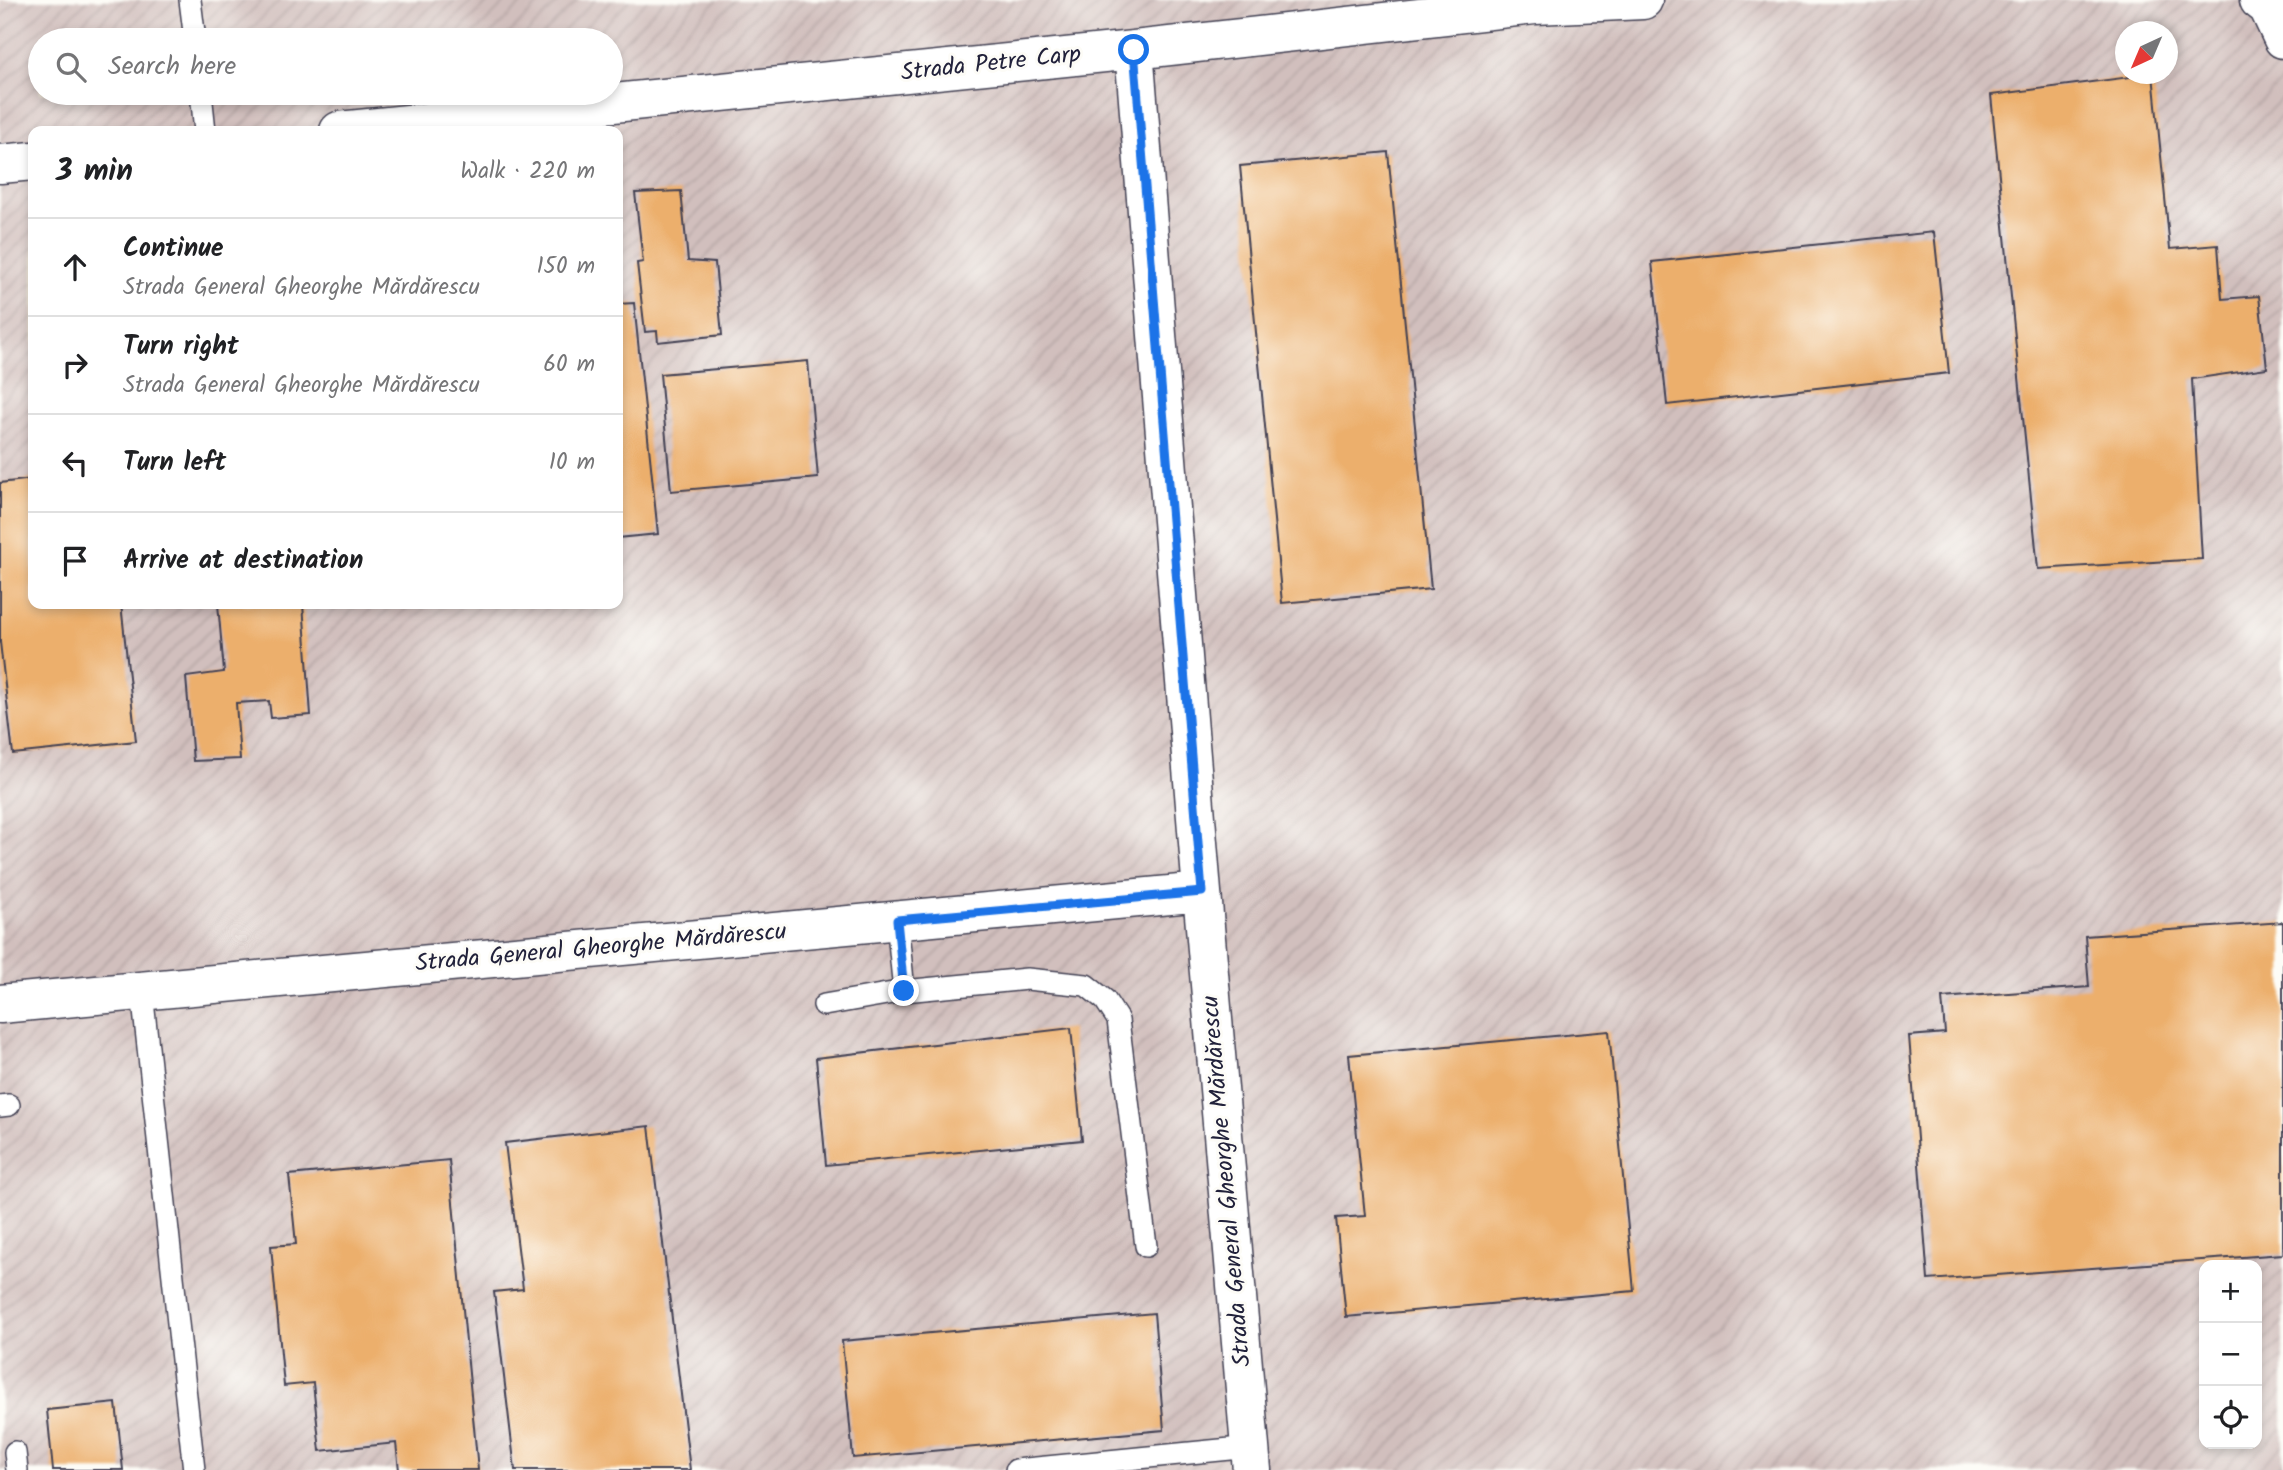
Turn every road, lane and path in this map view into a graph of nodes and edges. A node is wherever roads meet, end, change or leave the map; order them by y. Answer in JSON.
{"nodes":[{"id":1,"x":190,"y":0,"type":"edge"},
{"id":2,"x":1643,"y":0,"type":"edge"},
{"id":3,"x":2259,"y":0,"type":"edge"},
{"id":4,"x":194,"y":28,"type":"edge"},
{"id":5,"x":2283,"y":39,"type":"edge"},
{"id":6,"x":1134,"y":50,"type":"junction"},
{"id":7,"x":623,"y":102,"type":"edge"},
{"id":8,"x":202,"y":105,"type":"edge"},
{"id":9,"x":594,"y":105,"type":"edge"},
{"id":10,"x":204,"y":126,"type":"edge"},
{"id":11,"x":388,"y":126,"type":"edge"},
{"id":12,"x":28,"y":161,"type":"edge"},
{"id":13,"x":0,"y":164,"type":"edge"},
{"id":14,"x":1202,"y":892,"type":"junction"},
{"id":15,"x":897,"y":920,"type":"junction"},
{"id":16,"x":904,"y":991,"type":"junction"},
{"id":17,"x":142,"y":992,"type":"junction"},
{"id":18,"x":0,"y":1004,"type":"edge"},
{"id":19,"x":824,"y":1005,"type":"dead end"},
{"id":20,"x":1146,"y":1246,"type":"dead end"},
{"id":21,"x":1251,"y":1459,"type":"edge"},
{"id":22,"x":194,"y":1470,"type":"edge"},
{"id":23,"x":1016,"y":1470,"type":"edge"}],
"edges":[{"from":1,"to":4,"type":"lane"},
{"from":2,"to":6,"type":"street","name":"Strada Petre Carp"},
{"from":3,"to":5,"type":"street"},
{"from":6,"to":7,"type":"street","name":"Strada Petre Carp"},
{"from":6,"to":14,"type":"street","name":"Strada General Gheorghe Mărdărescu"},
{"from":8,"to":10,"type":"lane"},
{"from":9,"to":11,"type":"street","name":"Strada Petre Carp"},
{"from":12,"to":13,"type":"street"},
{"from":14,"to":15,"type":"street","name":"Strada General Gheorghe Mărdărescu"},
{"from":14,"to":21,"type":"street","name":"Strada General Gheorghe Mărdărescu"},
{"from":15,"to":16,"type":"lane"},
{"from":15,"to":17,"type":"street","name":"Strada General Gheorghe Mărdărescu"},
{"from":16,"to":19,"type":"lane"},
{"from":16,"to":20,"type":"lane"},
{"from":17,"to":18,"type":"street","name":"Strada General Gheorghe Mărdărescu"},
{"from":17,"to":22,"type":"lane"},
{"from":21,"to":23,"type":"lane"}]}
